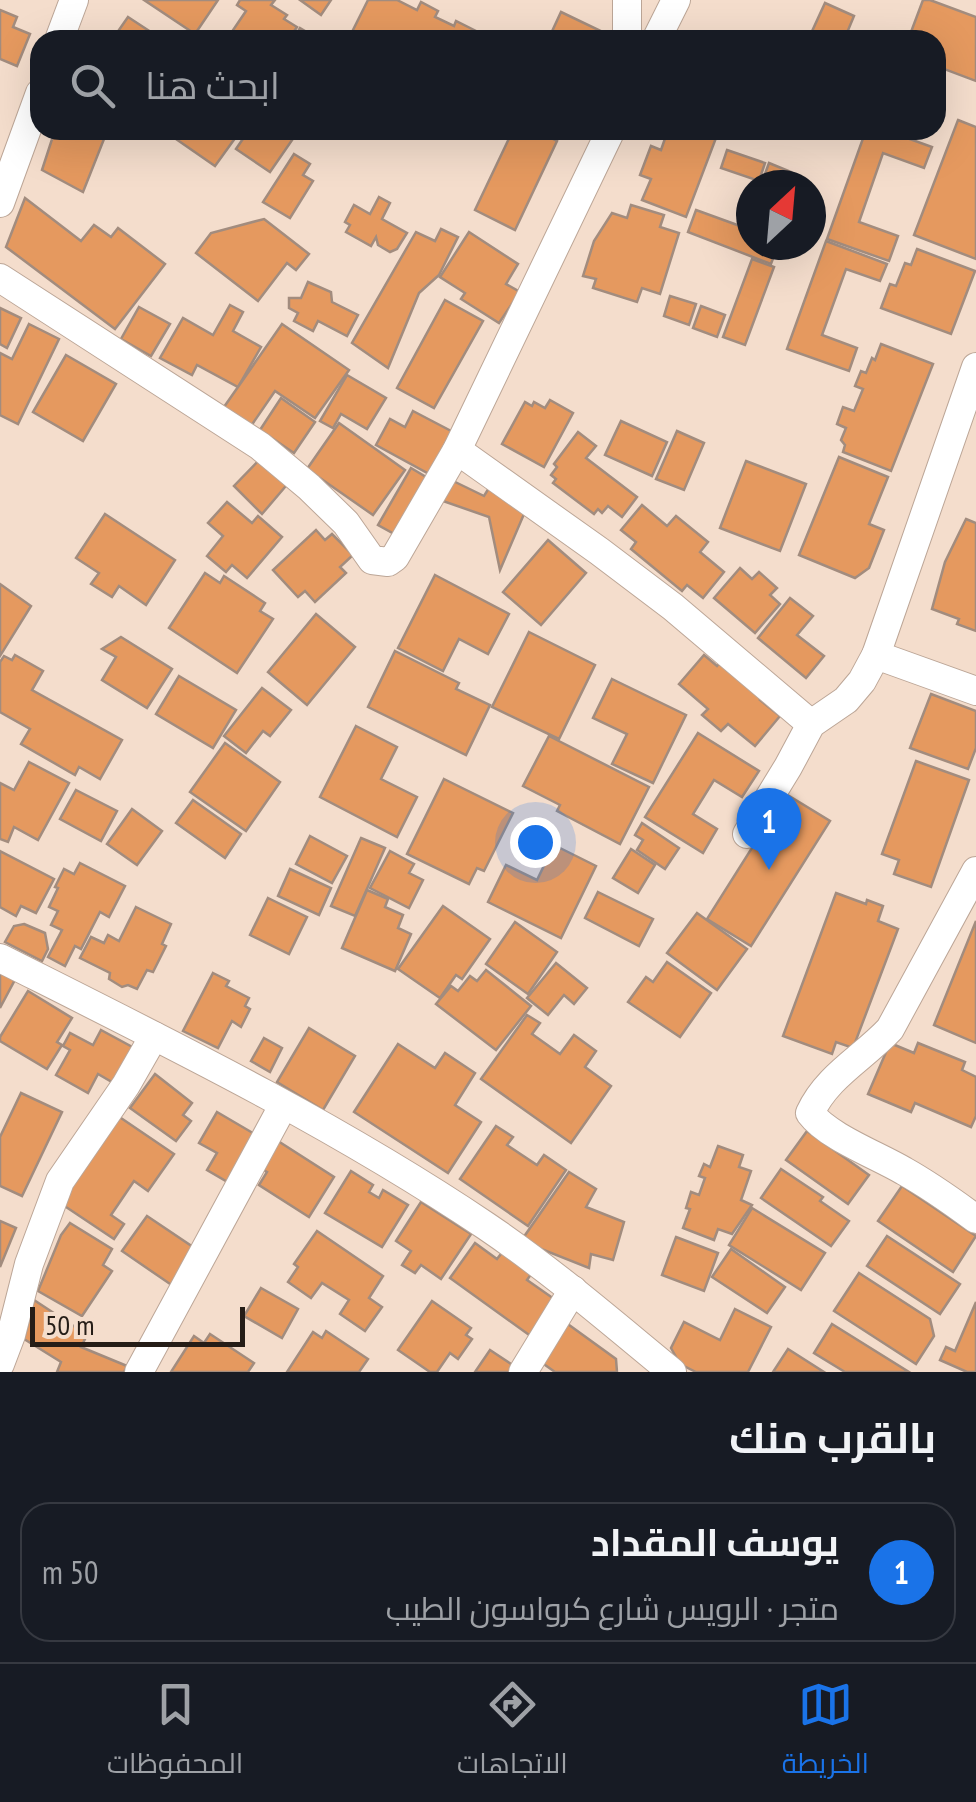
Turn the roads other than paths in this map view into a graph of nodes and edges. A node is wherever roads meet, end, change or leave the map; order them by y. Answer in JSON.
{"nodes":[{"id":1,"x":74,"y":0,"type":"edge"},
{"id":2,"x":627,"y":0,"type":"edge"},
{"id":3,"x":676,"y":0,"type":"edge"},
{"id":4,"x":63,"y":30,"type":"edge"},
{"id":5,"x":627,"y":30,"type":"edge"},
{"id":6,"x":661,"y":30,"type":"edge"},
{"id":7,"x":30,"y":120,"type":"edge"},
{"id":8,"x":606,"y":140,"type":"edge"},
{"id":9,"x":0,"y":203,"type":"edge"},
{"id":10,"x":0,"y":278,"type":"edge"},
{"id":11,"x":976,"y":366,"type":"edge"},
{"id":12,"x":456,"y":450,"type":"junction"},
{"id":13,"x":876,"y":654,"type":"junction"},
{"id":14,"x":976,"y":691,"type":"edge"},
{"id":15,"x":811,"y":724,"type":"junction"},
{"id":16,"x":747,"y":834,"type":"dead end"},
{"id":17,"x":976,"y":872,"type":"edge"},
{"id":18,"x":0,"y":958,"type":"edge"},
{"id":19,"x":154,"y":1036,"type":"junction"},
{"id":20,"x":284,"y":1106,"type":"junction"},
{"id":21,"x":976,"y":1219,"type":"edge"},
{"id":22,"x":573,"y":1290,"type":"junction"},
{"id":23,"x":0,"y":1364,"type":"edge"},
{"id":24,"x":140,"y":1372,"type":"edge"},
{"id":25,"x":523,"y":1372,"type":"edge"},
{"id":26,"x":672,"y":1372,"type":"edge"}],
"edges":[{"from":1,"to":4,"type":"street"},
{"from":2,"to":5,"type":"street"},
{"from":3,"to":6,"type":"street"},
{"from":7,"to":9,"type":"street"},
{"from":8,"to":12,"type":"street"},
{"from":10,"to":12,"type":"street"},
{"from":11,"to":13,"type":"street"},
{"from":12,"to":15,"type":"street"},
{"from":13,"to":14,"type":"street"},
{"from":13,"to":15,"type":"street"},
{"from":15,"to":16,"type":"street"},
{"from":17,"to":21,"type":"street"},
{"from":18,"to":19,"type":"street"},
{"from":19,"to":20,"type":"street"},
{"from":19,"to":23,"type":"street"},
{"from":20,"to":22,"type":"street"},
{"from":20,"to":24,"type":"street"},
{"from":22,"to":25,"type":"street"},
{"from":22,"to":26,"type":"street"}]}
